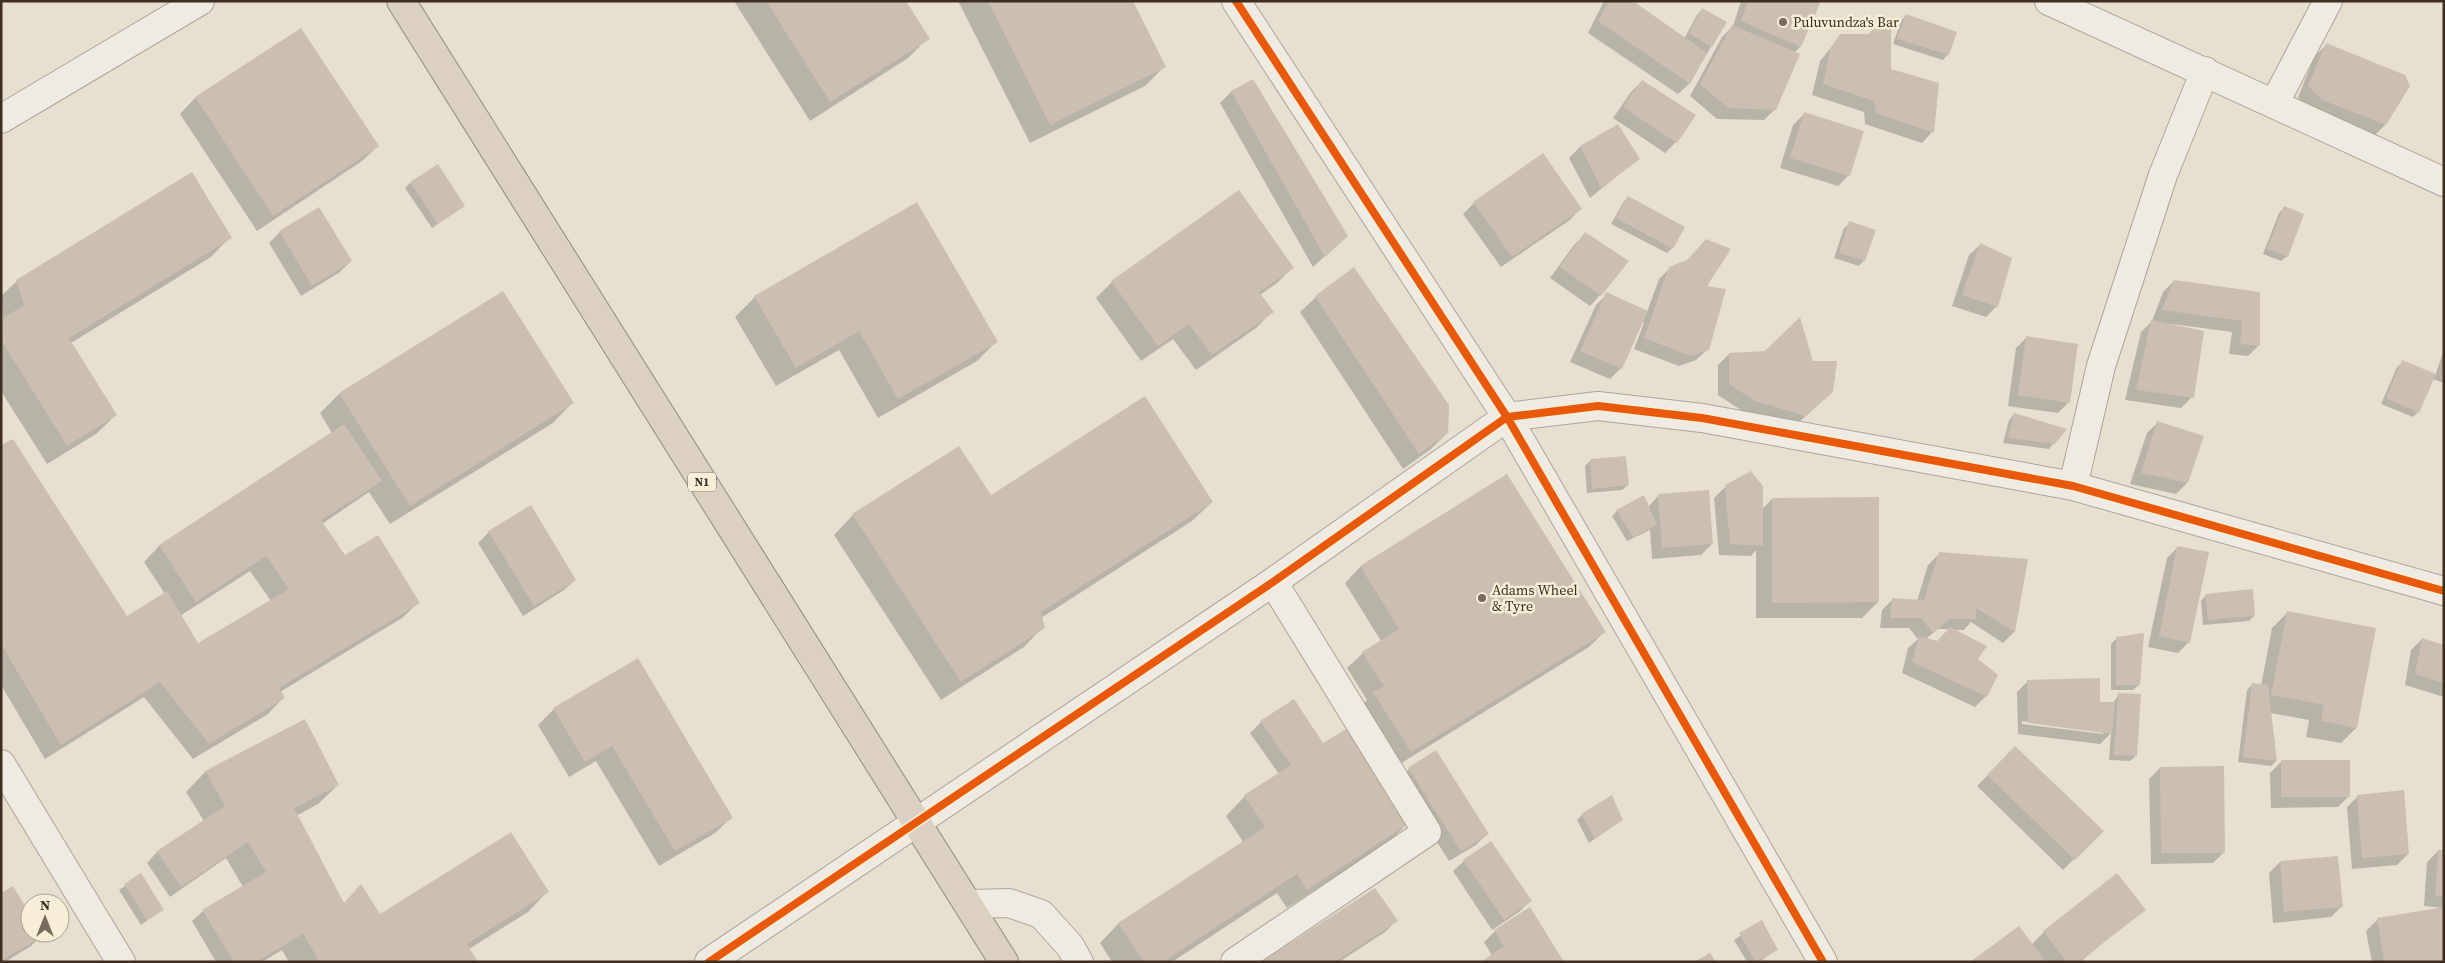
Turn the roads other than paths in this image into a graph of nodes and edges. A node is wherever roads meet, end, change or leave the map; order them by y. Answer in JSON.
{"nodes":[{"id":1,"x":200,"y":1,"type":"edge"},
{"id":2,"x":401,"y":1,"type":"edge"},
{"id":3,"x":1236,"y":1,"type":"edge"},
{"id":4,"x":2049,"y":1,"type":"edge"},
{"id":5,"x":2328,"y":1,"type":"edge"},
{"id":6,"x":2205,"y":71,"type":"junction"},
{"id":7,"x":2274,"y":104,"type":"junction"},
{"id":8,"x":1,"y":119,"type":"edge"},
{"id":9,"x":2444,"y":182,"type":"edge"},
{"id":10,"x":1507,"y":417,"type":"junction"},
{"id":11,"x":2073,"y":486,"type":"junction"},
{"id":12,"x":1273,"y":582,"type":"junction"},
{"id":13,"x":2444,"y":591,"type":"edge"},
{"id":14,"x":1,"y":764,"type":"edge"},
{"id":15,"x":916,"y":822,"type":"junction"},
{"id":16,"x":968,"y":904,"type":"junction"},
{"id":17,"x":121,"y":962,"type":"edge"},
{"id":18,"x":709,"y":962,"type":"edge"},
{"id":19,"x":1004,"y":962,"type":"edge"},
{"id":20,"x":1079,"y":962,"type":"edge"},
{"id":21,"x":1235,"y":962,"type":"edge"},
{"id":22,"x":1823,"y":962,"type":"edge"}],
"edges":[{"from":1,"to":8,"type":"street"},
{"from":2,"to":15,"type":"highway","number":"N1"},
{"from":3,"to":10,"type":"street"},
{"from":4,"to":6,"type":"street"},
{"from":5,"to":7,"type":"street"},
{"from":6,"to":7,"type":"street"},
{"from":6,"to":11,"type":"street"},
{"from":7,"to":9,"type":"street"},
{"from":10,"to":11,"type":"street"},
{"from":10,"to":12,"type":"street"},
{"from":10,"to":22,"type":"street"},
{"from":11,"to":13,"type":"street"},
{"from":12,"to":15,"type":"street"},
{"from":12,"to":21,"type":"street"},
{"from":14,"to":17,"type":"street"},
{"from":15,"to":16,"type":"highway","number":"N1"},
{"from":15,"to":18,"type":"street"},
{"from":16,"to":19,"type":"highway","number":"N1"},
{"from":16,"to":20,"type":"street"}]}
